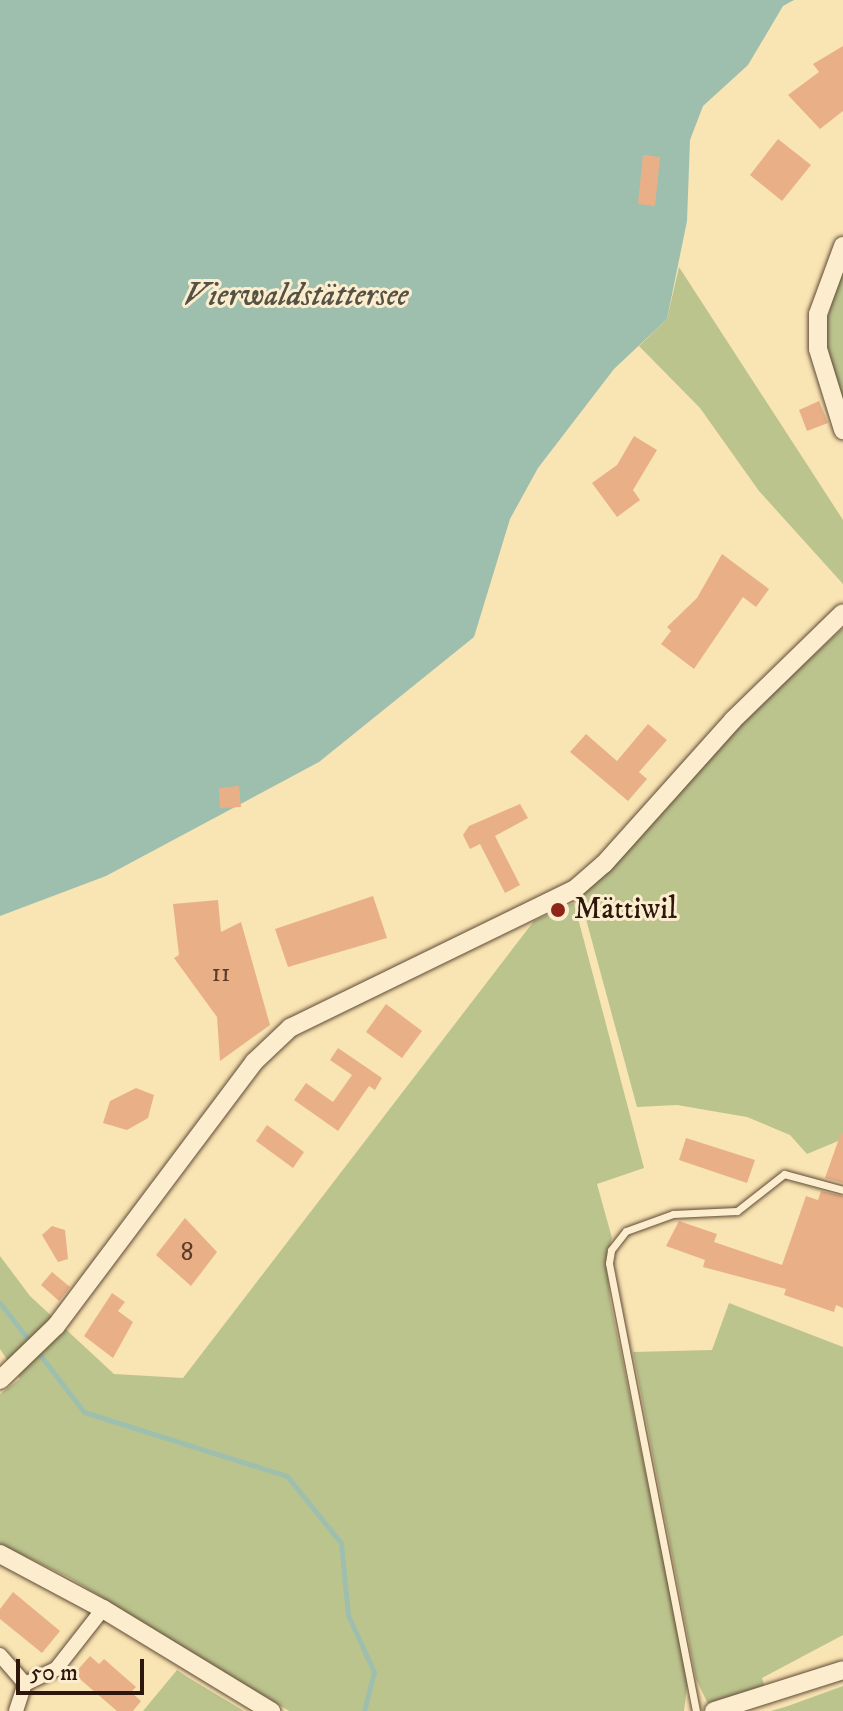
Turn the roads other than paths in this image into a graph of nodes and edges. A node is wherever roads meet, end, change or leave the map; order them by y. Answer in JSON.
{"nodes":[{"id":1,"x":843,"y":246,"type":"edge"},
{"id":2,"x":843,"y":430,"type":"edge"},
{"id":3,"x":843,"y":613,"type":"edge"},
{"id":4,"x":843,"y":1190,"type":"edge"},
{"id":5,"x":3,"y":1377,"type":"edge"},
{"id":6,"x":0,"y":1554,"type":"edge"},
{"id":7,"x":103,"y":1609,"type":"junction"},
{"id":8,"x":0,"y":1655,"type":"edge"},
{"id":9,"x":843,"y":1670,"type":"edge"},
{"id":10,"x":25,"y":1684,"type":"junction"},
{"id":11,"x":16,"y":1711,"type":"edge"},
{"id":12,"x":271,"y":1711,"type":"edge"},
{"id":13,"x":696,"y":1711,"type":"edge"},
{"id":14,"x":714,"y":1711,"type":"edge"}],
"edges":[{"from":1,"to":2,"type":"street"},
{"from":3,"to":5,"type":"street"},
{"from":4,"to":13,"type":"lane"},
{"from":6,"to":7,"type":"street"},
{"from":7,"to":10,"type":"street"},
{"from":7,"to":12,"type":"street"},
{"from":8,"to":10,"type":"street"},
{"from":9,"to":14,"type":"street"},
{"from":10,"to":11,"type":"street"}]}
